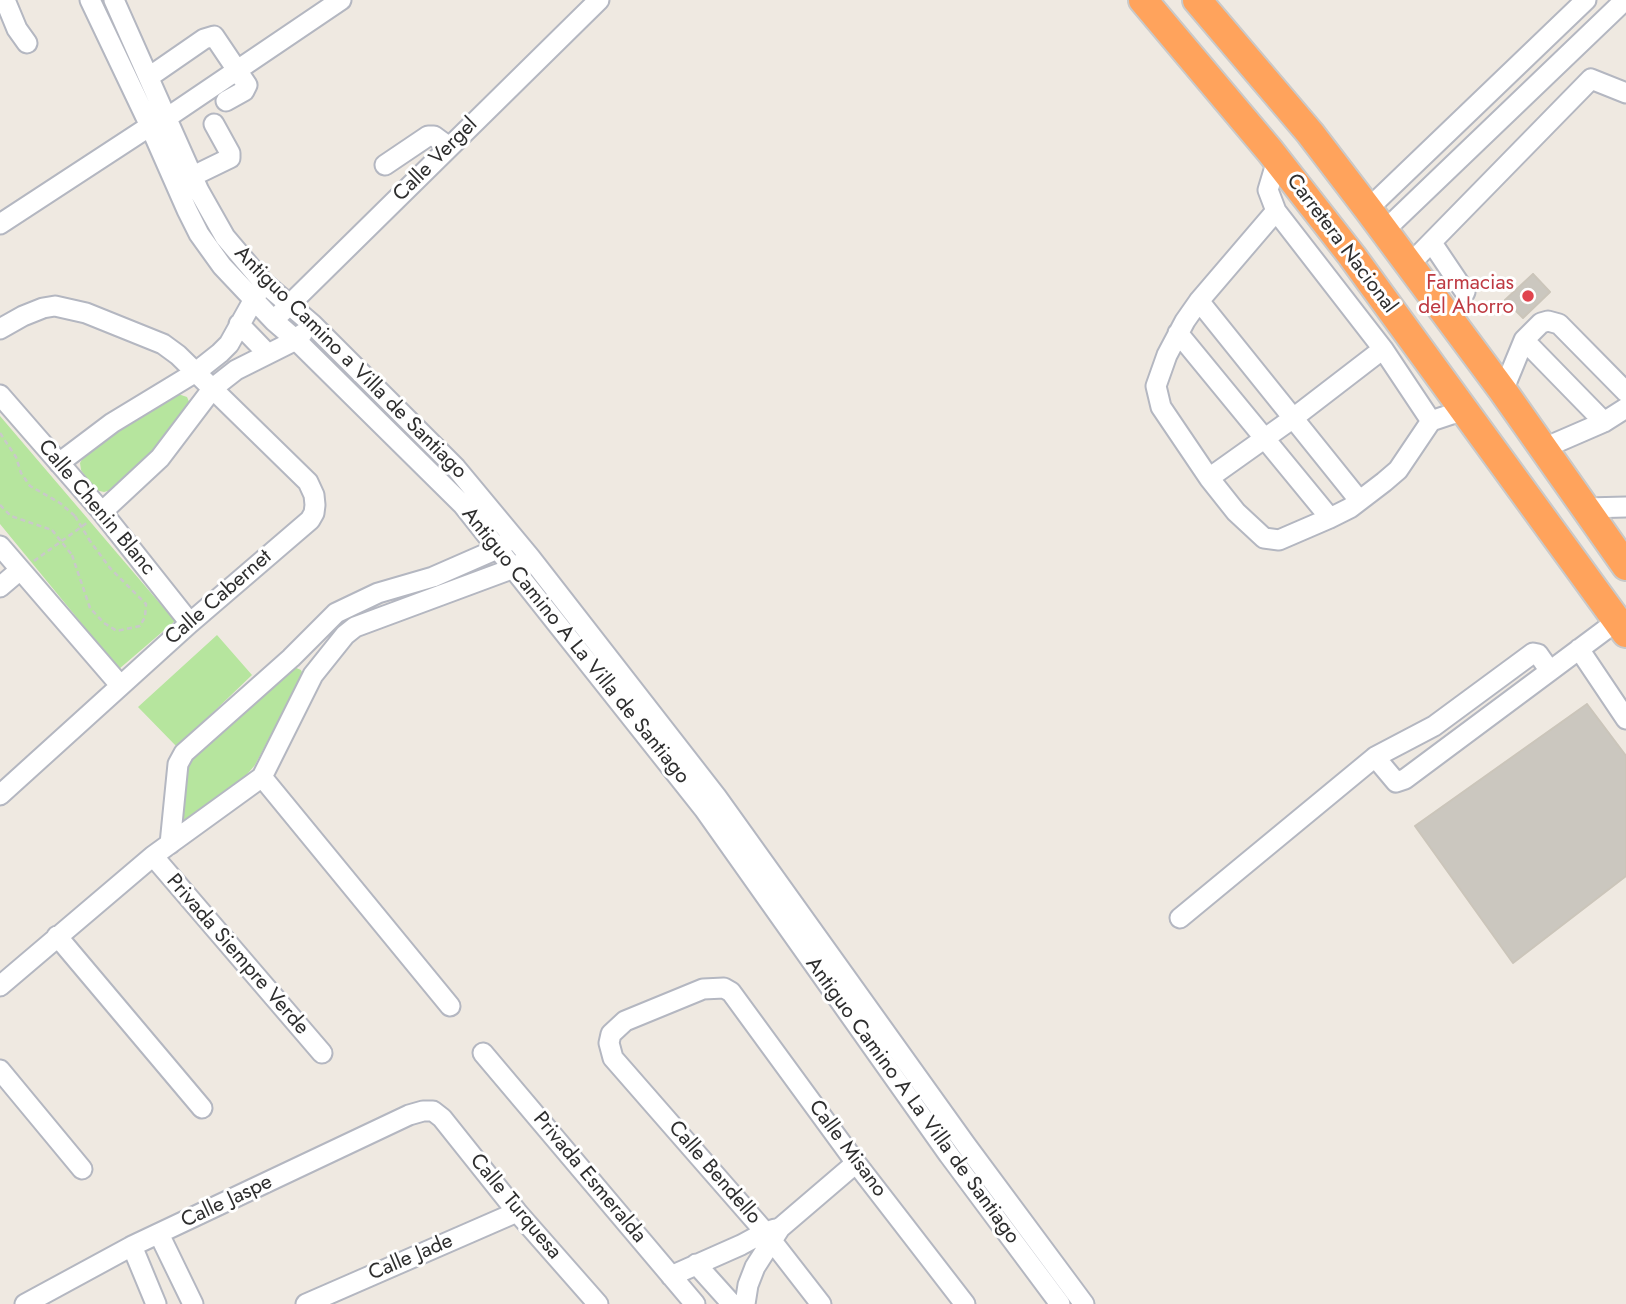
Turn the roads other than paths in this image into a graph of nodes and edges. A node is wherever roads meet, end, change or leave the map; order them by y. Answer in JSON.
{"nodes":[{"id":1,"x":5,"y":0,"type":"edge"},
{"id":2,"x":90,"y":0,"type":"edge"},
{"id":3,"x":114,"y":0,"type":"edge"},
{"id":4,"x":341,"y":0,"type":"edge"},
{"id":5,"x":598,"y":0,"type":"edge"},
{"id":6,"x":1143,"y":0,"type":"edge"},
{"id":7,"x":1197,"y":0,"type":"edge"},
{"id":8,"x":1586,"y":0,"type":"edge"},
{"id":9,"x":1625,"y":0,"type":"edge"},
{"id":10,"x":0,"y":40,"type":"edge"},
{"id":11,"x":1556,"y":66,"type":"junction"},
{"id":12,"x":237,"y":68,"type":"junction"},
{"id":13,"x":149,"y":77,"type":"junction"},
{"id":14,"x":1591,"y":79,"type":"junction"},
{"id":15,"x":1626,"y":93,"type":"edge"},
{"id":16,"x":226,"y":101,"type":"dead end"},
{"id":17,"x":168,"y":117,"type":"junction"},
{"id":18,"x":214,"y":124,"type":"dead end"},
{"id":19,"x":150,"y":126,"type":"junction"},
{"id":20,"x":450,"y":147,"type":"junction"},
{"id":21,"x":1277,"y":160,"type":"junction"},
{"id":22,"x":385,"y":165,"type":"dead end"},
{"id":23,"x":193,"y":176,"type":"junction"},
{"id":24,"x":1276,"y":211,"type":"junction"},
{"id":25,"x":1376,"y":219,"type":"junction"},
{"id":26,"x":0,"y":224,"type":"edge"},
{"id":27,"x":1432,"y":243,"type":"junction"},
{"id":28,"x":1410,"y":264,"type":"junction"},
{"id":29,"x":263,"y":282,"type":"junction"},
{"id":30,"x":1465,"y":292,"type":"dead end"},
{"id":31,"x":253,"y":301,"type":"junction"},
{"id":32,"x":1199,"y":301,"type":"junction"},
{"id":33,"x":290,"y":304,"type":"junction"},
{"id":34,"x":274,"y":321,"type":"junction"},
{"id":35,"x":239,"y":324,"type":"junction"},
{"id":36,"x":312,"y":324,"type":"junction"},
{"id":37,"x":0,"y":330,"type":"edge"},
{"id":38,"x":1178,"y":333,"type":"junction"},
{"id":39,"x":296,"y":340,"type":"junction"},
{"id":40,"x":1524,"y":340,"type":"junction"},
{"id":41,"x":229,"y":344,"type":"junction"},
{"id":42,"x":1383,"y":349,"type":"junction"},
{"id":43,"x":267,"y":353,"type":"junction"},
{"id":44,"x":247,"y":364,"type":"junction"},
{"id":45,"x":196,"y":372,"type":"junction"},
{"id":46,"x":213,"y":388,"type":"junction"},
{"id":47,"x":1503,"y":391,"type":"junction"},
{"id":48,"x":1626,"y":392,"type":"edge"},
{"id":49,"x":0,"y":395,"type":"edge"},
{"id":50,"x":1626,"y":408,"type":"edge"},
{"id":51,"x":1464,"y":410,"type":"junction"},
{"id":52,"x":1292,"y":419,"type":"junction"},
{"id":53,"x":1431,"y":421,"type":"junction"},
{"id":54,"x":1604,"y":422,"type":"junction"},
{"id":55,"x":1265,"y":437,"type":"junction"},
{"id":56,"x":1544,"y":448,"type":"junction"},
{"id":57,"x":58,"y":463,"type":"junction"},
{"id":58,"x":1209,"y":478,"type":"junction"},
{"id":59,"x":1359,"y":500,"type":"junction"},
{"id":60,"x":1626,"y":507,"type":"edge"},
{"id":61,"x":1586,"y":508,"type":"junction"},
{"id":62,"x":102,"y":512,"type":"junction"},
{"id":63,"x":1330,"y":518,"type":"junction"},
{"id":64,"x":505,"y":543,"type":"junction"},
{"id":65,"x":0,"y":546,"type":"edge"},
{"id":66,"x":530,"y":557,"type":"junction"},
{"id":67,"x":1626,"y":566,"type":"edge"},
{"id":68,"x":514,"y":568,"type":"junction"},
{"id":69,"x":20,"y":570,"type":"junction"},
{"id":70,"x":0,"y":587,"type":"edge"},
{"id":71,"x":190,"y":623,"type":"junction"},
{"id":72,"x":1621,"y":627,"type":"edge"},
{"id":73,"x":1579,"y":649,"type":"junction"},
{"id":74,"x":291,"y":658,"type":"junction"},
{"id":75,"x":1550,"y":671,"type":"junction"},
{"id":76,"x":313,"y":675,"type":"junction"},
{"id":77,"x":120,"y":685,"type":"junction"},
{"id":78,"x":1626,"y":719,"type":"edge"},
{"id":79,"x":1374,"y":757,"type":"junction"},
{"id":80,"x":261,"y":777,"type":"junction"},
{"id":81,"x":0,"y":795,"type":"edge"},
{"id":82,"x":170,"y":844,"type":"junction"},
{"id":83,"x":153,"y":856,"type":"junction"},
{"id":84,"x":1180,"y":918,"type":"dead end"},
{"id":85,"x":57,"y":936,"type":"junction"},
{"id":86,"x":0,"y":986,"type":"edge"},
{"id":87,"x":450,"y":1006,"type":"dead end"},
{"id":88,"x":609,"y":1043,"type":"joint"},
{"id":89,"x":321,"y":1053,"type":"dead end"},
{"id":90,"x":483,"y":1053,"type":"dead end"},
{"id":91,"x":0,"y":1070,"type":"edge"},
{"id":92,"x":202,"y":1108,"type":"dead end"},
{"id":93,"x":433,"y":1111,"type":"joint"},
{"id":94,"x":856,"y":1163,"type":"junction"},
{"id":95,"x":82,"y":1169,"type":"dead end"},
{"id":96,"x":517,"y":1212,"type":"junction"},
{"id":97,"x":159,"y":1234,"type":"junction"},
{"id":98,"x":773,"y":1234,"type":"junction"},
{"id":99,"x":132,"y":1246,"type":"junction"},
{"id":100,"x":696,"y":1264,"type":"junction"},
{"id":101,"x":671,"y":1276,"type":"junction"},
{"id":102,"x":25,"y":1304,"type":"edge"},
{"id":103,"x":156,"y":1304,"type":"edge"},
{"id":104,"x":193,"y":1304,"type":"edge"},
{"id":105,"x":306,"y":1304,"type":"edge"},
{"id":106,"x":598,"y":1304,"type":"edge"},
{"id":107,"x":695,"y":1304,"type":"edge"},
{"id":108,"x":732,"y":1304,"type":"edge"},
{"id":109,"x":746,"y":1304,"type":"edge"},
{"id":110,"x":821,"y":1304,"type":"edge"},
{"id":111,"x":965,"y":1304,"type":"edge"},
{"id":112,"x":1060,"y":1304,"type":"edge"},
{"id":113,"x":1084,"y":1304,"type":"edge"}],
"edges":[{"from":1,"to":10,"type":"street"},
{"from":2,"to":19,"type":"street","name":"Antiguo Camino A La Villa de Santiago"},
{"from":3,"to":13,"type":"street","name":"Antiguo Camino a Villa de Santiago"},
{"from":4,"to":12,"type":"street"},
{"from":5,"to":20,"type":"street","name":"Calle Vergel"},
{"from":6,"to":21,"type":"highway","name":"Carretera Nacional"},
{"from":7,"to":25,"type":"highway","name":"Carretera Nacional"},
{"from":8,"to":25,"type":"street"},
{"from":9,"to":11,"type":"street"},
{"from":11,"to":14,"type":"street"},
{"from":11,"to":25,"type":"street"},
{"from":12,"to":13,"type":"street"},
{"from":12,"to":16,"type":"street"},
{"from":12,"to":17,"type":"street"},
{"from":13,"to":17,"type":"street","name":"Antiguo Camino a Villa de Santiago"},
{"from":14,"to":15,"type":"street"},
{"from":14,"to":27,"type":"street"},
{"from":17,"to":19,"type":"street"},
{"from":17,"to":23,"type":"street","name":"Antiguo Camino a Villa de Santiago"},
{"from":18,"to":23,"type":"street"},
{"from":19,"to":26,"type":"street"},
{"from":19,"to":31,"type":"street","name":"Antiguo Camino A La Villa de Santiago"},
{"from":20,"to":22,"type":"street"},
{"from":20,"to":33,"type":"street","name":"Calle Vergel"},
{"from":21,"to":24,"type":"street"},
{"from":21,"to":51,"type":"highway","name":"Carretera Nacional"},
{"from":23,"to":29,"type":"street","name":"Antiguo Camino a Villa de Santiago"},
{"from":24,"to":32,"type":"street"},
{"from":24,"to":42,"type":"street"},
{"from":25,"to":28,"type":"highway","name":"Carretera Nacional"},
{"from":27,"to":28,"type":"street"},
{"from":27,"to":30,"type":"street"},
{"from":28,"to":47,"type":"highway","name":"Carretera Nacional"},
{"from":29,"to":31,"type":"street"},
{"from":29,"to":33,"type":"street","name":"Antiguo Camino a Villa de Santiago"},
{"from":31,"to":34,"type":"street","name":"Antiguo Camino A La Villa de Santiago"},
{"from":31,"to":35,"type":"street"},
{"from":32,"to":38,"type":"street"},
{"from":32,"to":52,"type":"street"},
{"from":33,"to":34,"type":"street","name":"Calle Vergel"},
{"from":33,"to":36,"type":"street","name":"Antiguo Camino a Villa de Santiago"},
{"from":34,"to":39,"type":"street","name":"Antiguo Camino A La Villa de Santiago"},
{"from":35,"to":41,"type":"street"},
{"from":35,"to":43,"type":"street"},
{"from":36,"to":39,"type":"street"},
{"from":36,"to":64,"type":"street","name":"Antiguo Camino a Villa de Santiago"},
{"from":37,"to":45,"type":"street"},
{"from":38,"to":55,"type":"street"},
{"from":38,"to":58,"type":"street"},
{"from":39,"to":43,"type":"street"},
{"from":39,"to":64,"type":"street","name":"Antiguo Camino A La Villa de Santiago"},
{"from":40,"to":47,"type":"street"},
{"from":40,"to":48,"type":"street"},
{"from":40,"to":54,"type":"street"},
{"from":41,"to":44,"type":"street"},
{"from":41,"to":45,"type":"street"},
{"from":42,"to":52,"type":"street"},
{"from":42,"to":53,"type":"street"},
{"from":43,"to":44,"type":"street"},
{"from":44,"to":46,"type":"street"},
{"from":45,"to":46,"type":"street"},
{"from":45,"to":57,"type":"street"},
{"from":46,"to":62,"type":"street"},
{"from":46,"to":71,"type":"street","name":"Calle Cabernet"},
{"from":47,"to":56,"type":"highway","name":"Carretera Nacional"},
{"from":49,"to":57,"type":"street","name":"Calle Chenin Blanc"},
{"from":50,"to":54,"type":"street"},
{"from":51,"to":53,"type":"street"},
{"from":51,"to":72,"type":"highway","name":"Carretera Nacional"},
{"from":52,"to":55,"type":"street"},
{"from":52,"to":59,"type":"street"},
{"from":53,"to":59,"type":"street"},
{"from":54,"to":56,"type":"street"},
{"from":55,"to":58,"type":"street"},
{"from":55,"to":63,"type":"street"},
{"from":56,"to":61,"type":"highway","name":"Carretera Nacional"},
{"from":57,"to":62,"type":"street","name":"Calle Chenin Blanc"},
{"from":58,"to":63,"type":"street"},
{"from":59,"to":63,"type":"street"},
{"from":60,"to":61,"type":"street"},
{"from":61,"to":67,"type":"highway","name":"Carretera Nacional"},
{"from":62,"to":71,"type":"street","name":"Calle Chenin Blanc"},
{"from":64,"to":66,"type":"street","name":"Antiguo Camino a Villa de Santiago"},
{"from":64,"to":68,"type":"street","name":"Antiguo Camino A La Villa de Santiago"},
{"from":64,"to":74,"type":"street"},
{"from":65,"to":69,"type":"street"},
{"from":66,"to":68,"type":"street"},
{"from":66,"to":113,"type":"street","name":"Antiguo Camino a Villa de Santiago"},
{"from":68,"to":76,"type":"street"},
{"from":68,"to":112,"type":"street","name":"Antiguo Camino A La Villa de Santiago"},
{"from":69,"to":70,"type":"street"},
{"from":69,"to":77,"type":"street"},
{"from":71,"to":77,"type":"street","name":"Calle Cabernet"},
{"from":72,"to":73,"type":"street"},
{"from":73,"to":75,"type":"street"},
{"from":73,"to":78,"type":"street"},
{"from":74,"to":76,"type":"street"},
{"from":74,"to":82,"type":"street"},
{"from":75,"to":79,"type":"street"},
{"from":75,"to":79,"type":"street"},
{"from":76,"to":80,"type":"street"},
{"from":77,"to":81,"type":"street","name":"Calle Cabernet"},
{"from":79,"to":84,"type":"street"},
{"from":80,"to":82,"type":"street"},
{"from":80,"to":87,"type":"street"},
{"from":82,"to":83,"type":"street"},
{"from":83,"to":85,"type":"street"},
{"from":83,"to":89,"type":"street","name":"Privada Siempre Verde"},
{"from":85,"to":86,"type":"street"},
{"from":85,"to":92,"type":"street"},
{"from":88,"to":94,"type":"street","name":"Calle Misano"},
{"from":88,"to":98,"type":"street","name":"Calle Bendello"},
{"from":90,"to":101,"type":"street","name":"Privada Esmeralda"},
{"from":91,"to":95,"type":"street"},
{"from":93,"to":96,"type":"street","name":"Calle Turquesa"},
{"from":93,"to":97,"type":"street","name":"Calle Jaspe"},
{"from":94,"to":98,"type":"street"},
{"from":94,"to":111,"type":"street","name":"Calle Misano"},
{"from":96,"to":105,"type":"street","name":"Calle Jade"},
{"from":96,"to":106,"type":"street","name":"Calle Turquesa"},
{"from":97,"to":99,"type":"street","name":"Calle Jaspe"},
{"from":97,"to":104,"type":"street"},
{"from":98,"to":100,"type":"street"},
{"from":98,"to":109,"type":"street"},
{"from":98,"to":110,"type":"street","name":"Calle Bendello"},
{"from":99,"to":102,"type":"street","name":"Calle Jaspe"},
{"from":99,"to":103,"type":"street"},
{"from":100,"to":101,"type":"street"},
{"from":100,"to":108,"type":"street"},
{"from":101,"to":107,"type":"street","name":"Privada Esmeralda"}]}
